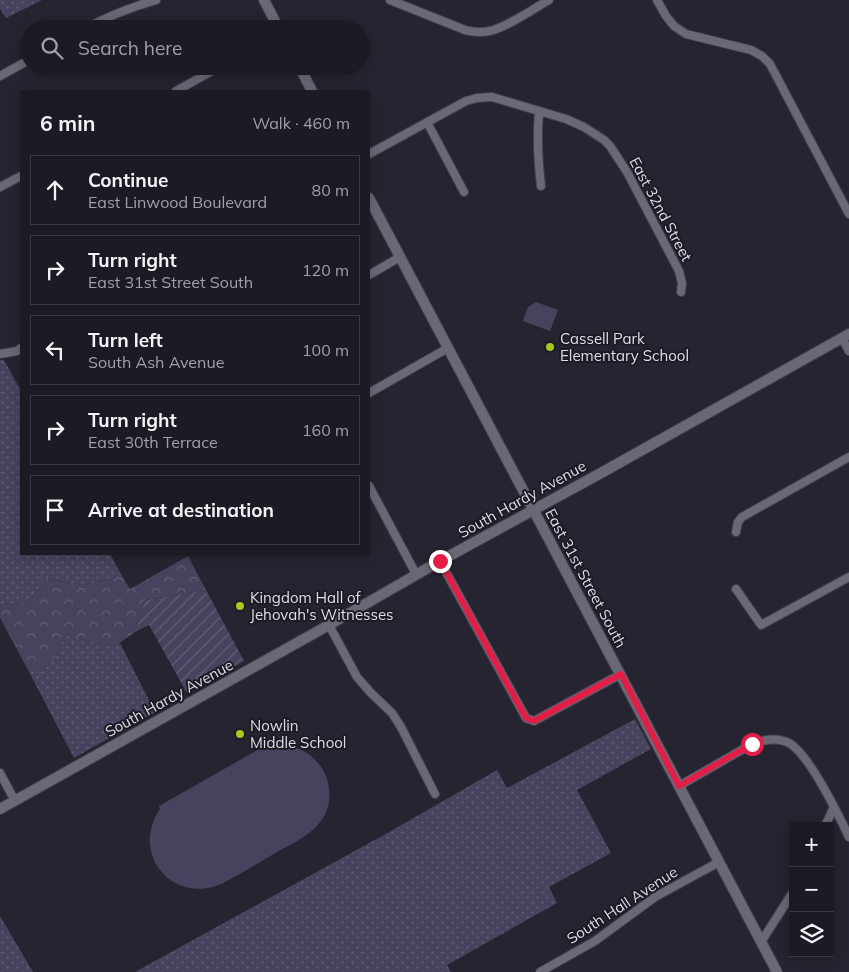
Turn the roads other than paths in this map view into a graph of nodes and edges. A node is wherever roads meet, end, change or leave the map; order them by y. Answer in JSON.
{"nodes":[{"id":1,"x":156,"y":0,"type":"edge"},
{"id":2,"x":264,"y":0,"type":"edge"},
{"id":3,"x":390,"y":0,"type":"edge"},
{"id":4,"x":549,"y":0,"type":"edge"},
{"id":5,"x":657,"y":0,"type":"edge"},
{"id":6,"x":103,"y":20,"type":"edge"},
{"id":7,"x":274,"y":20,"type":"edge"},
{"id":8,"x":20,"y":65,"type":"edge"},
{"id":9,"x":205,"y":75,"type":"edge"},
{"id":10,"x":304,"y":75,"type":"edge"},
{"id":11,"x":0,"y":76,"type":"edge"},
{"id":12,"x":178,"y":90,"type":"edge"},
{"id":13,"x":311,"y":90,"type":"edge"},
{"id":14,"x":539,"y":111,"type":"junction"},
{"id":15,"x":427,"y":122,"type":"junction"},
{"id":16,"x":370,"y":153,"type":"edge"},
{"id":17,"x":20,"y":177,"type":"edge"},
{"id":18,"x":541,"y":186,"type":"dead end"},
{"id":19,"x":0,"y":187,"type":"edge"},
{"id":20,"x":464,"y":192,"type":"dead end"},
{"id":21,"x":370,"y":200,"type":"edge"},
{"id":22,"x":849,"y":214,"type":"edge"},
{"id":23,"x":400,"y":258,"type":"junction"},
{"id":24,"x":370,"y":274,"type":"edge"},
{"id":25,"x":680,"y":292,"type":"dead end"},
{"id":26,"x":845,"y":336,"type":"edge"},
{"id":27,"x":448,"y":348,"type":"junction"},
{"id":28,"x":20,"y":349,"type":"edge"},
{"id":29,"x":849,"y":351,"type":"edge"},
{"id":30,"x":0,"y":354,"type":"edge"},
{"id":31,"x":370,"y":392,"type":"edge"},
{"id":32,"x":849,"y":457,"type":"edge"},
{"id":33,"x":370,"y":488,"type":"edge"},
{"id":34,"x":533,"y":510,"type":"junction"},
{"id":35,"x":736,"y":532,"type":"dead end"},
{"id":36,"x":440,"y":561,"type":"junction"},
{"id":37,"x":416,"y":574,"type":"junction"},
{"id":38,"x":849,"y":577,"type":"edge"},
{"id":39,"x":736,"y":589,"type":"dead end"},
{"id":40,"x":329,"y":625,"type":"junction"},
{"id":41,"x":621,"y":674,"type":"junction"},
{"id":42,"x":0,"y":773,"type":"edge"},
{"id":43,"x":679,"y":786,"type":"junction"},
{"id":44,"x":435,"y":794,"type":"dead end"},
{"id":45,"x":15,"y":800,"type":"junction"},
{"id":46,"x":834,"y":807,"type":"junction"},
{"id":47,"x":0,"y":809,"type":"edge"},
{"id":48,"x":827,"y":822,"type":"edge"},
{"id":49,"x":849,"y":837,"type":"edge"},
{"id":50,"x":719,"y":862,"type":"junction"},
{"id":51,"x":789,"y":898,"type":"edge"},
{"id":52,"x":761,"y":942,"type":"junction"},
{"id":53,"x":540,"y":972,"type":"edge"},
{"id":54,"x":777,"y":972,"type":"edge"}],
"edges":[{"from":1,"to":6,"type":"street"},
{"from":2,"to":7,"type":"street"},
{"from":3,"to":4,"type":"street"},
{"from":5,"to":22,"type":"street"},
{"from":8,"to":11,"type":"street"},
{"from":9,"to":12,"type":"street"},
{"from":10,"to":13,"type":"street"},
{"from":14,"to":15,"type":"street"},
{"from":14,"to":18,"type":"street"},
{"from":14,"to":25,"type":"street","name":"East 32nd Street"},
{"from":15,"to":16,"type":"street"},
{"from":15,"to":20,"type":"street"},
{"from":17,"to":19,"type":"street"},
{"from":21,"to":23,"type":"street","name":"East 31st Street South"},
{"from":23,"to":24,"type":"street"},
{"from":23,"to":27,"type":"street","name":"East 31st Street South"},
{"from":26,"to":29,"type":"street"},
{"from":26,"to":34,"type":"street","name":"South Hardy Avenue"},
{"from":27,"to":31,"type":"street"},
{"from":27,"to":34,"type":"street","name":"East 31st Street South"},
{"from":28,"to":30,"type":"street"},
{"from":32,"to":35,"type":"street"},
{"from":33,"to":37,"type":"street"},
{"from":34,"to":36,"type":"street","name":"South Hardy Avenue"},
{"from":34,"to":41,"type":"street","name":"East 31st Street South"},
{"from":36,"to":37,"type":"street","name":"South Hardy Avenue"},
{"from":36,"to":41,"type":"street"},
{"from":37,"to":40,"type":"street","name":"South Hardy Avenue"},
{"from":38,"to":39,"type":"street"},
{"from":40,"to":44,"type":"street"},
{"from":40,"to":45,"type":"street","name":"South Hardy Avenue"},
{"from":41,"to":43,"type":"street","name":"East 31st Street South"},
{"from":42,"to":45,"type":"street"},
{"from":43,"to":46,"type":"street"},
{"from":43,"to":50,"type":"street","name":"East 31st Street South"},
{"from":45,"to":47,"type":"street","name":"South Hardy Avenue"},
{"from":46,"to":48,"type":"street"},
{"from":46,"to":49,"type":"street"},
{"from":50,"to":52,"type":"street","name":"East 31st Street South"},
{"from":50,"to":53,"type":"street","name":"South Hall Avenue"},
{"from":51,"to":52,"type":"street"},
{"from":52,"to":54,"type":"street","name":"East 31st Street South"}]}
